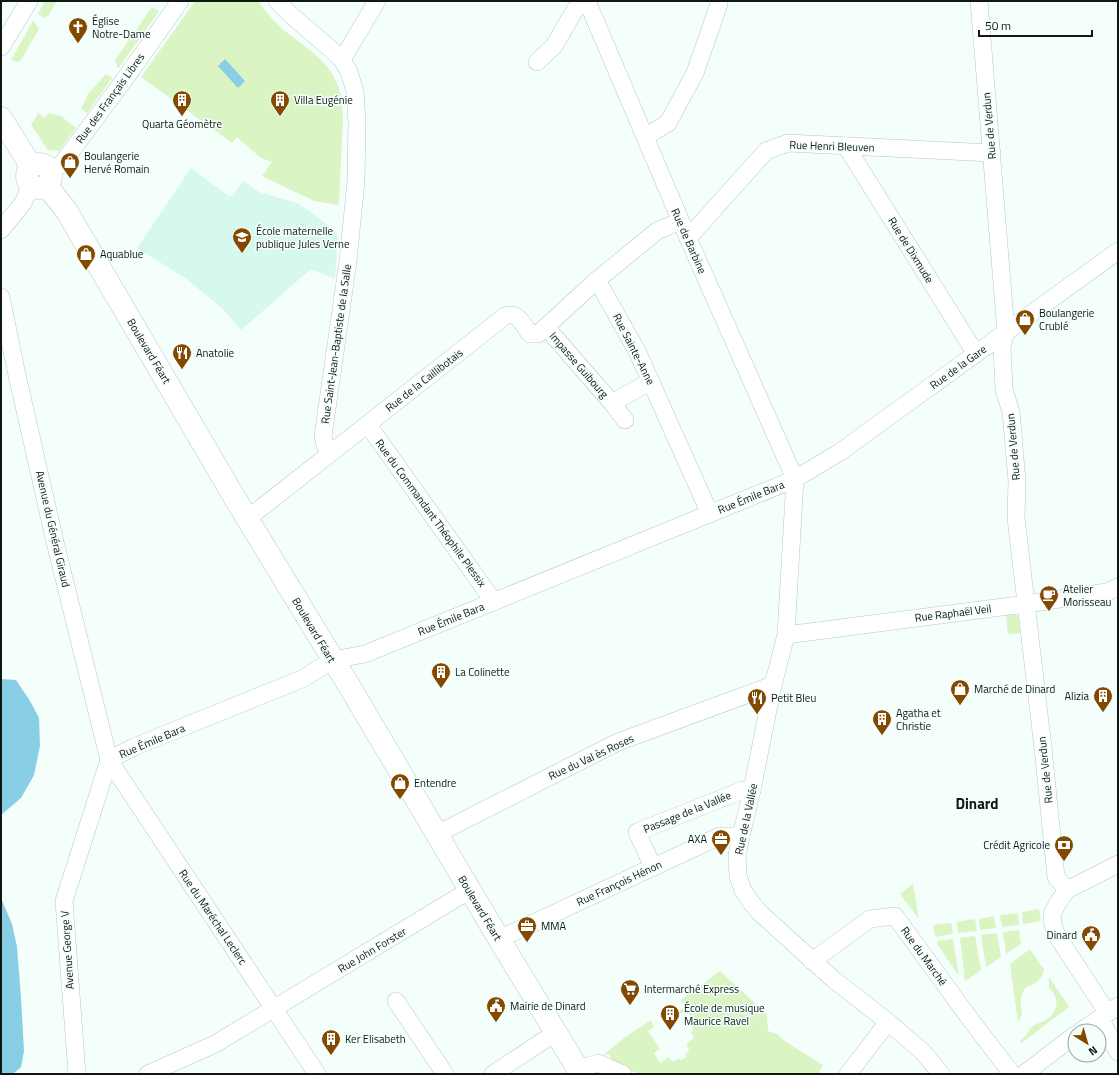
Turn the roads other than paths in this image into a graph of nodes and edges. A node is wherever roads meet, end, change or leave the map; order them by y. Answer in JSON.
{"nodes":[{"id":1,"x":29,"y":1,"type":"edge"},
{"id":2,"x":180,"y":1,"type":"edge"},
{"id":3,"x":277,"y":1,"type":"edge"},
{"id":4,"x":377,"y":1,"type":"edge"},
{"id":5,"x":587,"y":1,"type":"edge"},
{"id":6,"x":979,"y":1,"type":"edge"},
{"id":7,"x":719,"y":4,"type":"dead end"},
{"id":8,"x":1,"y":47,"type":"edge"},
{"id":9,"x":342,"y":60,"type":"junction"},
{"id":10,"x":537,"y":62,"type":"dead end"},
{"id":11,"x":1,"y":118,"type":"edge"},
{"id":12,"x":645,"y":136,"type":"junction"},
{"id":13,"x":846,"y":146,"type":"junction"},
{"id":14,"x":992,"y":153,"type":"junction"},
{"id":15,"x":37,"y":173,"type":"junction"},
{"id":16,"x":680,"y":221,"type":"junction"},
{"id":17,"x":1,"y":230,"type":"edge"},
{"id":18,"x":688,"y":238,"type":"junction"},
{"id":19,"x":1118,"y":251,"type":"edge"},
{"id":20,"x":597,"y":280,"type":"junction"},
{"id":21,"x":1,"y":297,"type":"edge"},
{"id":22,"x":546,"y":327,"type":"junction"},
{"id":23,"x":1006,"y":332,"type":"junction"},
{"id":24,"x":976,"y":354,"type":"junction"},
{"id":25,"x":651,"y":381,"type":"junction"},
{"id":26,"x":612,"y":403,"type":"junction"},
{"id":27,"x":625,"y":420,"type":"dead end"},
{"id":28,"x":368,"y":424,"type":"junction"},
{"id":29,"x":330,"y":454,"type":"junction"},
{"id":30,"x":795,"y":479,"type":"junction"},
{"id":31,"x":710,"y":514,"type":"junction"},
{"id":32,"x":247,"y":519,"type":"junction"},
{"id":33,"x":1118,"y":587,"type":"edge"},
{"id":34,"x":494,"y":602,"type":"junction"},
{"id":35,"x":1026,"y":604,"type":"junction"},
{"id":36,"x":786,"y":635,"type":"junction"},
{"id":37,"x":332,"y":660,"type":"junction"},
{"id":38,"x":774,"y":685,"type":"junction"},
{"id":39,"x":109,"y":760,"type":"junction"},
{"id":40,"x":752,"y":790,"type":"junction"},
{"id":41,"x":437,"y":834,"type":"junction"},
{"id":42,"x":740,"y":836,"type":"junction"},
{"id":43,"x":1118,"y":864,"type":"edge"},
{"id":44,"x":653,"y":868,"type":"junction"},
{"id":45,"x":470,"y":890,"type":"junction"},
{"id":46,"x":1067,"y":890,"type":"junction"},
{"id":47,"x":499,"y":939,"type":"junction"},
{"id":48,"x":812,"y":961,"type":"junction"},
{"id":49,"x":396,"y":1001,"type":"dead end"},
{"id":50,"x":274,"y":1009,"type":"junction"},
{"id":51,"x":1108,"y":1012,"type":"edge"},
{"id":52,"x":888,"y":1022,"type":"junction"},
{"id":53,"x":1092,"y":1023,"type":"edge"},
{"id":54,"x":555,"y":1033,"type":"junction"},
{"id":55,"x":1067,"y":1041,"type":"edge"},
{"id":56,"x":1118,"y":1052,"type":"edge"},
{"id":57,"x":579,"y":1072,"type":"edge"},
{"id":58,"x":73,"y":1073,"type":"edge"},
{"id":59,"x":148,"y":1074,"type":"edge"},
{"id":60,"x":317,"y":1074,"type":"edge"},
{"id":61,"x":445,"y":1074,"type":"edge"},
{"id":62,"x":494,"y":1074,"type":"edge"},
{"id":63,"x":623,"y":1074,"type":"edge"},
{"id":64,"x":848,"y":1074,"type":"edge"},
{"id":65,"x":941,"y":1074,"type":"edge"},
{"id":66,"x":1012,"y":1074,"type":"edge"},
{"id":67,"x":1024,"y":1074,"type":"edge"}],
"edges":[{"from":1,"to":8,"type":"street"},
{"from":2,"to":15,"type":"street","name":"Rue des Français Libres"},
{"from":3,"to":9,"type":"street","name":"Rue Saint-Jean-Baptiste de la Salle"},
{"from":4,"to":9,"type":"street"},
{"from":5,"to":10,"type":"street"},
{"from":5,"to":12,"type":"street","name":"Rue de Barbine"},
{"from":6,"to":14,"type":"street","name":"Rue de Verdun"},
{"from":7,"to":12,"type":"street"},
{"from":9,"to":29,"type":"street","name":"Rue Saint-Jean-Baptiste de la Salle"},
{"from":11,"to":15,"type":"main road","name":"Boulevard Féart"},
{"from":12,"to":16,"type":"street","name":"Rue de Barbine"},
{"from":13,"to":14,"type":"street","name":"Rue Henri Bleuven"},
{"from":13,"to":18,"type":"street","name":"Rue Henri Bleuven"},
{"from":13,"to":24,"type":"street","name":"Rue de Dixmude"},
{"from":14,"to":23,"type":"street","name":"Rue de Verdun"},
{"from":15,"to":17,"type":"street"},
{"from":15,"to":32,"type":"main road","name":"Boulevard Féart"},
{"from":16,"to":18,"type":"street","name":"Rue de Barbine"},
{"from":16,"to":20,"type":"street"},
{"from":18,"to":30,"type":"street","name":"Rue de Barbine"},
{"from":19,"to":23,"type":"street","name":"Rue de la Gare"},
{"from":20,"to":22,"type":"street","name":"Rue de la Caillibotais"},
{"from":20,"to":25,"type":"street","name":"Rue Sainte-Anne"},
{"from":21,"to":39,"type":"street","name":"Avenue du Général Giraud"},
{"from":22,"to":26,"type":"street","name":"Impasse Guibourg"},
{"from":22,"to":28,"type":"street","name":"Rue de la Caillibotais"},
{"from":23,"to":24,"type":"street","name":"Rue de la Gare"},
{"from":23,"to":35,"type":"street","name":"Rue de Verdun"},
{"from":24,"to":30,"type":"street","name":"Rue de la Gare"},
{"from":25,"to":26,"type":"street","name":"Impasse Guibourg"},
{"from":25,"to":31,"type":"street","name":"Rue Sainte-Anne"},
{"from":26,"to":27,"type":"street","name":"Impasse Guibourg"},
{"from":28,"to":29,"type":"street","name":"Rue de la Caillibotais"},
{"from":28,"to":34,"type":"street","name":"Rue du Commandant Théophile Plessix"},
{"from":29,"to":32,"type":"street","name":"Rue de la Caillibotais"},
{"from":30,"to":31,"type":"street","name":"Rue Émile Bara"},
{"from":30,"to":36,"type":"street","name":"Rue de la Vallée"},
{"from":31,"to":34,"type":"street","name":"Rue Émile Bara"},
{"from":32,"to":37,"type":"main road","name":"Boulevard Féart"},
{"from":33,"to":35,"type":"street","name":"Rue Raphaël Veil"},
{"from":34,"to":37,"type":"street","name":"Rue Émile Bara"},
{"from":35,"to":36,"type":"street","name":"Rue Raphaël Veil"},
{"from":35,"to":46,"type":"street","name":"Rue de Verdun"},
{"from":36,"to":38,"type":"street","name":"Rue de la Vallée"},
{"from":37,"to":39,"type":"street","name":"Rue Émile Bara"},
{"from":37,"to":41,"type":"main road","name":"Boulevard Féart"},
{"from":38,"to":40,"type":"street","name":"Rue de la Vallée"},
{"from":38,"to":41,"type":"street","name":"Rue du Val ès Roses"},
{"from":39,"to":50,"type":"street","name":"Rue du Maréchal Leclerc"},
{"from":39,"to":58,"type":"street","name":"Avenue George V"},
{"from":40,"to":42,"type":"street","name":"Rue de la Vallée"},
{"from":40,"to":44,"type":"street","name":"Passage de la Vallée"},
{"from":41,"to":45,"type":"main road","name":"Boulevard Féart"},
{"from":42,"to":44,"type":"street","name":"Rue François Hénon"},
{"from":42,"to":48,"type":"street","name":"Rue de la Vallée"},
{"from":43,"to":46,"type":"street"},
{"from":44,"to":47,"type":"street","name":"Rue François Hénon"},
{"from":45,"to":47,"type":"main road","name":"Boulevard Féart"},
{"from":45,"to":50,"type":"street","name":"Rue John Forster"},
{"from":46,"to":51,"type":"street"},
{"from":47,"to":54,"type":"main road","name":"Boulevard Féart"},
{"from":48,"to":52,"type":"street","name":"Rue de la Vallée"},
{"from":48,"to":66,"type":"street","name":"Rue du Marché"},
{"from":49,"to":61,"type":"street"},
{"from":50,"to":59,"type":"street","name":"Rue John Forster"},
{"from":50,"to":60,"type":"street","name":"Rue du Maréchal Leclerc"},
{"from":51,"to":53,"type":"street"},
{"from":51,"to":56,"type":"street"},
{"from":52,"to":64,"type":"street"},
{"from":52,"to":65,"type":"street","name":"Rue de la Vallée"},
{"from":54,"to":57,"type":"main road","name":"Boulevard Féart"},
{"from":54,"to":62,"type":"street"},
{"from":55,"to":67,"type":"street"},
{"from":57,"to":63,"type":"street"}]}
